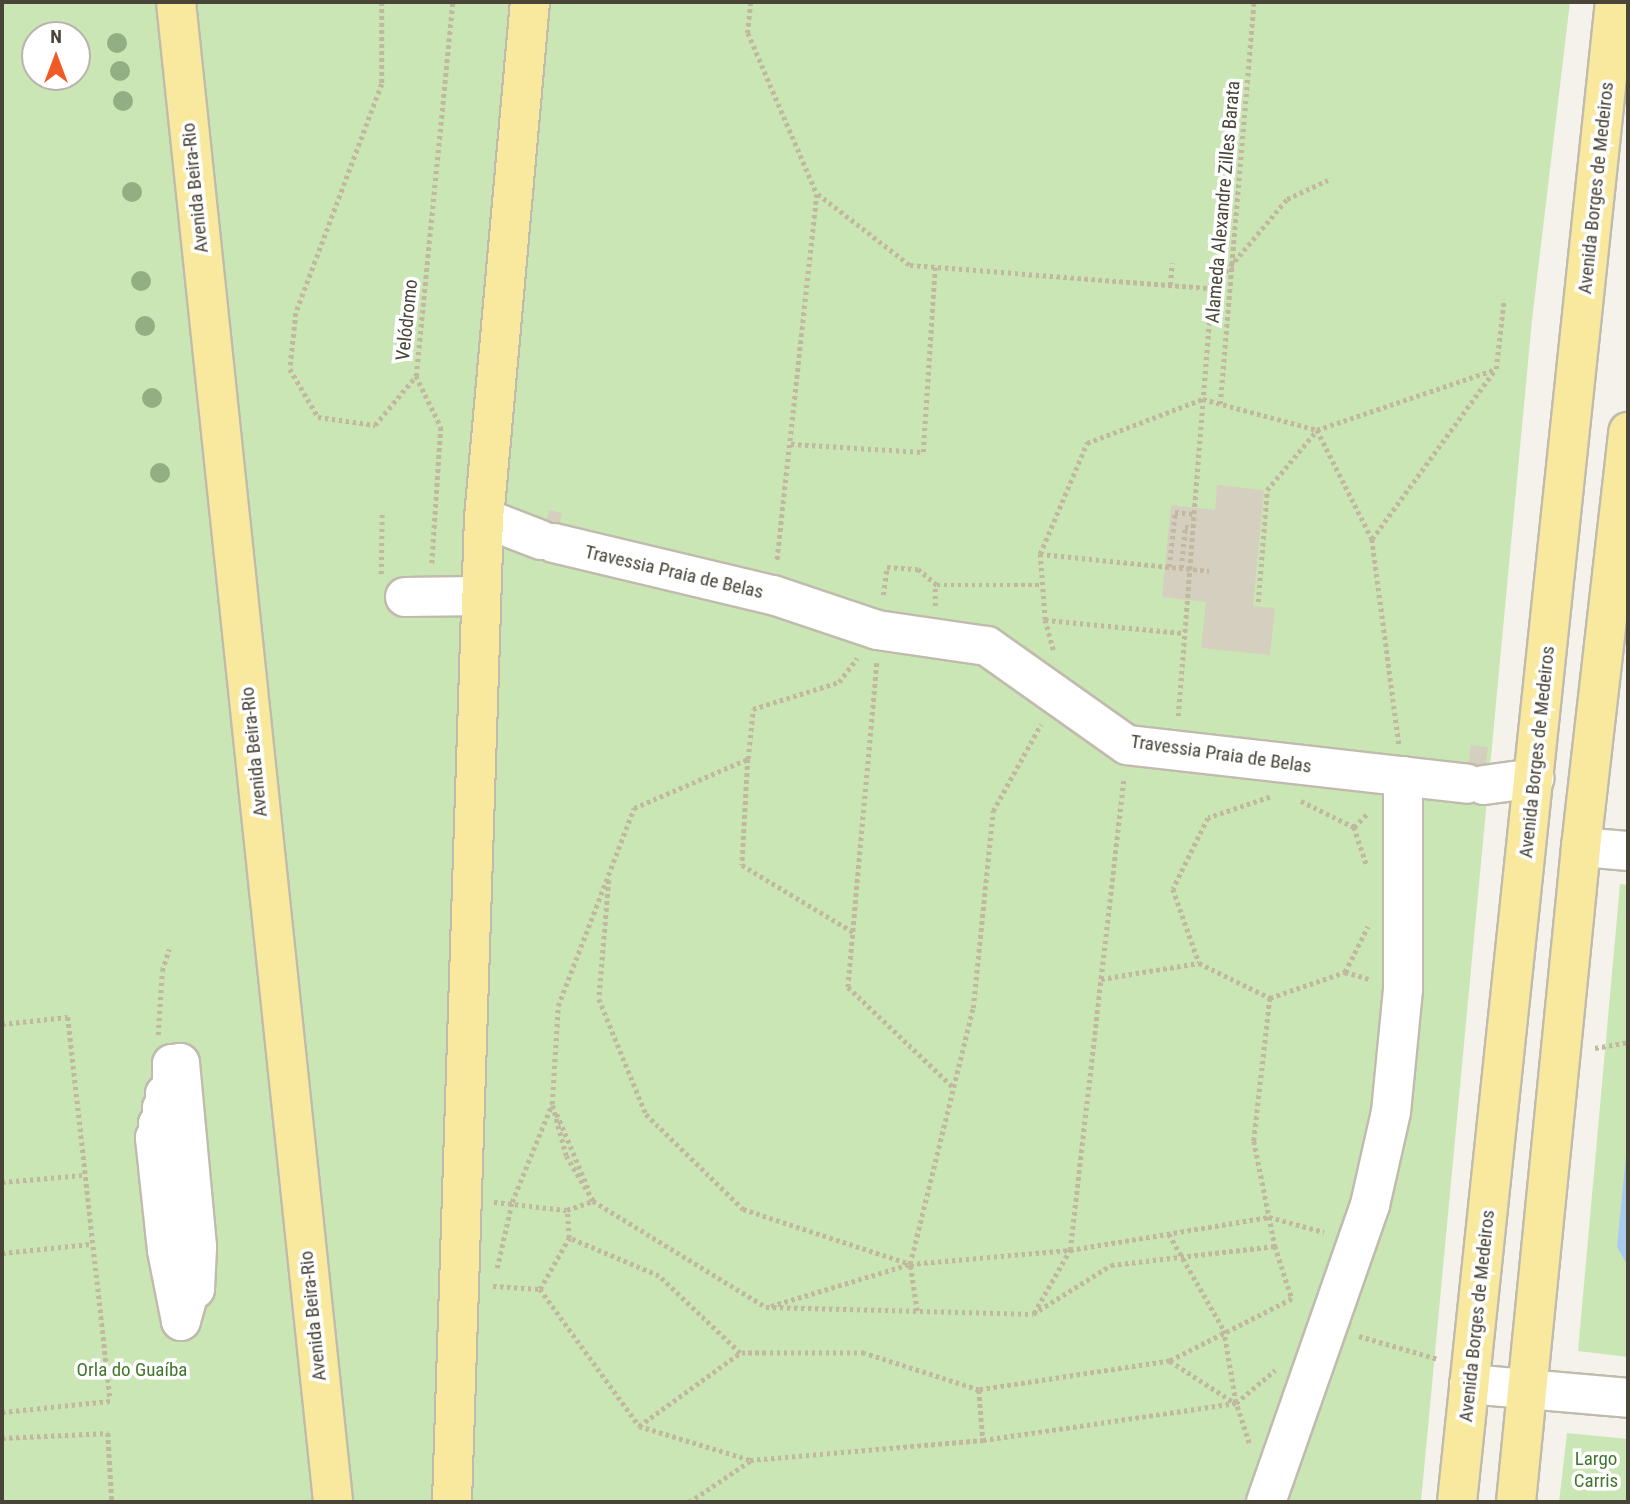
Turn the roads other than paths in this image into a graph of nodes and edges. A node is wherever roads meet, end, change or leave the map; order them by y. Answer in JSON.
{"nodes":[{"id":1,"x":176,"y":2,"type":"edge"},
{"id":2,"x":530,"y":2,"type":"edge"},
{"id":3,"x":1615,"y":2,"type":"edge"},
{"id":4,"x":1628,"y":432,"type":"edge"},
{"id":5,"x":484,"y":518,"type":"junction"},
{"id":6,"x":406,"y":592,"type":"road end"},
{"id":7,"x":480,"y":596,"type":"junction"},
{"id":8,"x":1402,"y":765,"type":"junction"},
{"id":9,"x":1535,"y":778,"type":"junction"},
{"id":10,"x":1581,"y":847,"type":"junction"},
{"id":11,"x":1628,"y":851,"type":"edge"},
{"id":12,"x":156,"y":1138,"type":"joint"},
{"id":13,"x":1471,"y":1373,"type":"junction"},
{"id":14,"x":1528,"y":1390,"type":"junction"},
{"id":15,"x":1628,"y":1398,"type":"edge"},
{"id":16,"x":333,"y":1502,"type":"edge"},
{"id":17,"x":452,"y":1502,"type":"edge"},
{"id":18,"x":1266,"y":1502,"type":"edge"},
{"id":19,"x":1457,"y":1502,"type":"edge"},
{"id":20,"x":1516,"y":1502,"type":"edge"}],
"edges":[{"from":1,"to":16,"type":"main road","name":"Avenida Beira-Rio"},
{"from":2,"to":5,"type":"main road"},
{"from":3,"to":9,"type":"main road","name":"Avenida Borges de Medeiros"},
{"from":4,"to":10,"type":"main road"},
{"from":5,"to":7,"type":"main road"},
{"from":5,"to":8,"type":"street","name":"Travessia Praia de Belas"},
{"from":6,"to":7,"type":"street"},
{"from":7,"to":17,"type":"main road"},
{"from":8,"to":9,"type":"street","name":"Travessia Praia de Belas"},
{"from":8,"to":18,"type":"street"},
{"from":9,"to":13,"type":"main road","name":"Avenida Borges de Medeiros"},
{"from":10,"to":11,"type":"street"},
{"from":10,"to":14,"type":"main road"},
{"from":12,"to":12,"type":"street"},
{"from":13,"to":14,"type":"street"},
{"from":13,"to":19,"type":"main road","name":"Avenida Borges de Medeiros"},
{"from":14,"to":15,"type":"street"},
{"from":14,"to":20,"type":"main road"}]}
